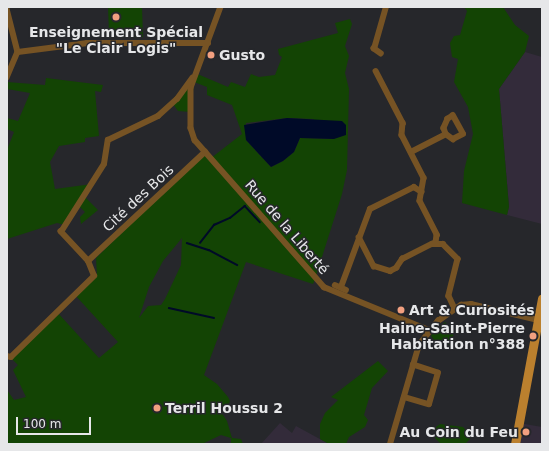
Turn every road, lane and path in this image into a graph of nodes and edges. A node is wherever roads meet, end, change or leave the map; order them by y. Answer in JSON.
{"nodes":[{"id":1,"x":221,"y":7,"type":"edge"},
{"id":2,"x":386,"y":7,"type":"edge"},
{"id":3,"x":7,"y":9,"type":"edge"},
{"id":4,"x":208,"y":43,"type":"junction"},
{"id":5,"x":18,"y":52,"type":"junction"},
{"id":6,"x":381,"y":54,"type":"dead end"},
{"id":7,"x":376,"y":72,"type":"dead end"},
{"id":8,"x":195,"y":73,"type":"junction"},
{"id":9,"x":7,"y":78,"type":"edge"},
{"id":10,"x":446,"y":134,"type":"dead end"},
{"id":11,"x":205,"y":152,"type":"junction"},
{"id":12,"x":411,"y":152,"type":"junction"},
{"id":13,"x":422,"y":192,"type":"junction"},
{"id":14,"x":359,"y":237,"type":"junction"},
{"id":15,"x":436,"y":243,"type":"junction"},
{"id":16,"x":88,"y":261,"type":"junction"},
{"id":17,"x":341,"y":288,"type":"dead end"},
{"id":18,"x":542,"y":298,"type":"edge"},
{"id":19,"x":455,"y":309,"type":"junction"},
{"id":20,"x":538,"y":320,"type":"junction"},
{"id":21,"x":428,"y":330,"type":"junction"},
{"id":22,"x":7,"y":356,"type":"edge"},
{"id":23,"x":413,"y":365,"type":"junction"},
{"id":24,"x":404,"y":397,"type":"junction"},
{"id":25,"x":390,"y":444,"type":"edge"},
{"id":26,"x":515,"y":444,"type":"edge"}],
"edges":[{"from":1,"to":4,"type":"street"},
{"from":2,"to":6,"type":"street"},
{"from":3,"to":5,"type":"street"},
{"from":4,"to":5,"type":"street"},
{"from":4,"to":8,"type":"street"},
{"from":5,"to":9,"type":"street"},
{"from":7,"to":12,"type":"street"},
{"from":8,"to":11,"type":"street","name":"Rue de la Liberté"},
{"from":8,"to":16,"type":"street"},
{"from":10,"to":12,"type":"street"},
{"from":11,"to":16,"type":"street","name":"Cité des Bois"},
{"from":11,"to":21,"type":"street","name":"Rue de la Liberté"},
{"from":12,"to":13,"type":"street"},
{"from":13,"to":14,"type":"street"},
{"from":13,"to":15,"type":"street"},
{"from":14,"to":15,"type":"street"},
{"from":14,"to":17,"type":"street"},
{"from":15,"to":19,"type":"street"},
{"from":16,"to":22,"type":"street"},
{"from":18,"to":20,"type":"main road"},
{"from":19,"to":20,"type":"street"},
{"from":19,"to":21,"type":"street"},
{"from":20,"to":26,"type":"main road"},
{"from":21,"to":23,"type":"street"},
{"from":23,"to":24,"type":"street"},
{"from":23,"to":24,"type":"street"},
{"from":24,"to":25,"type":"street"}]}
